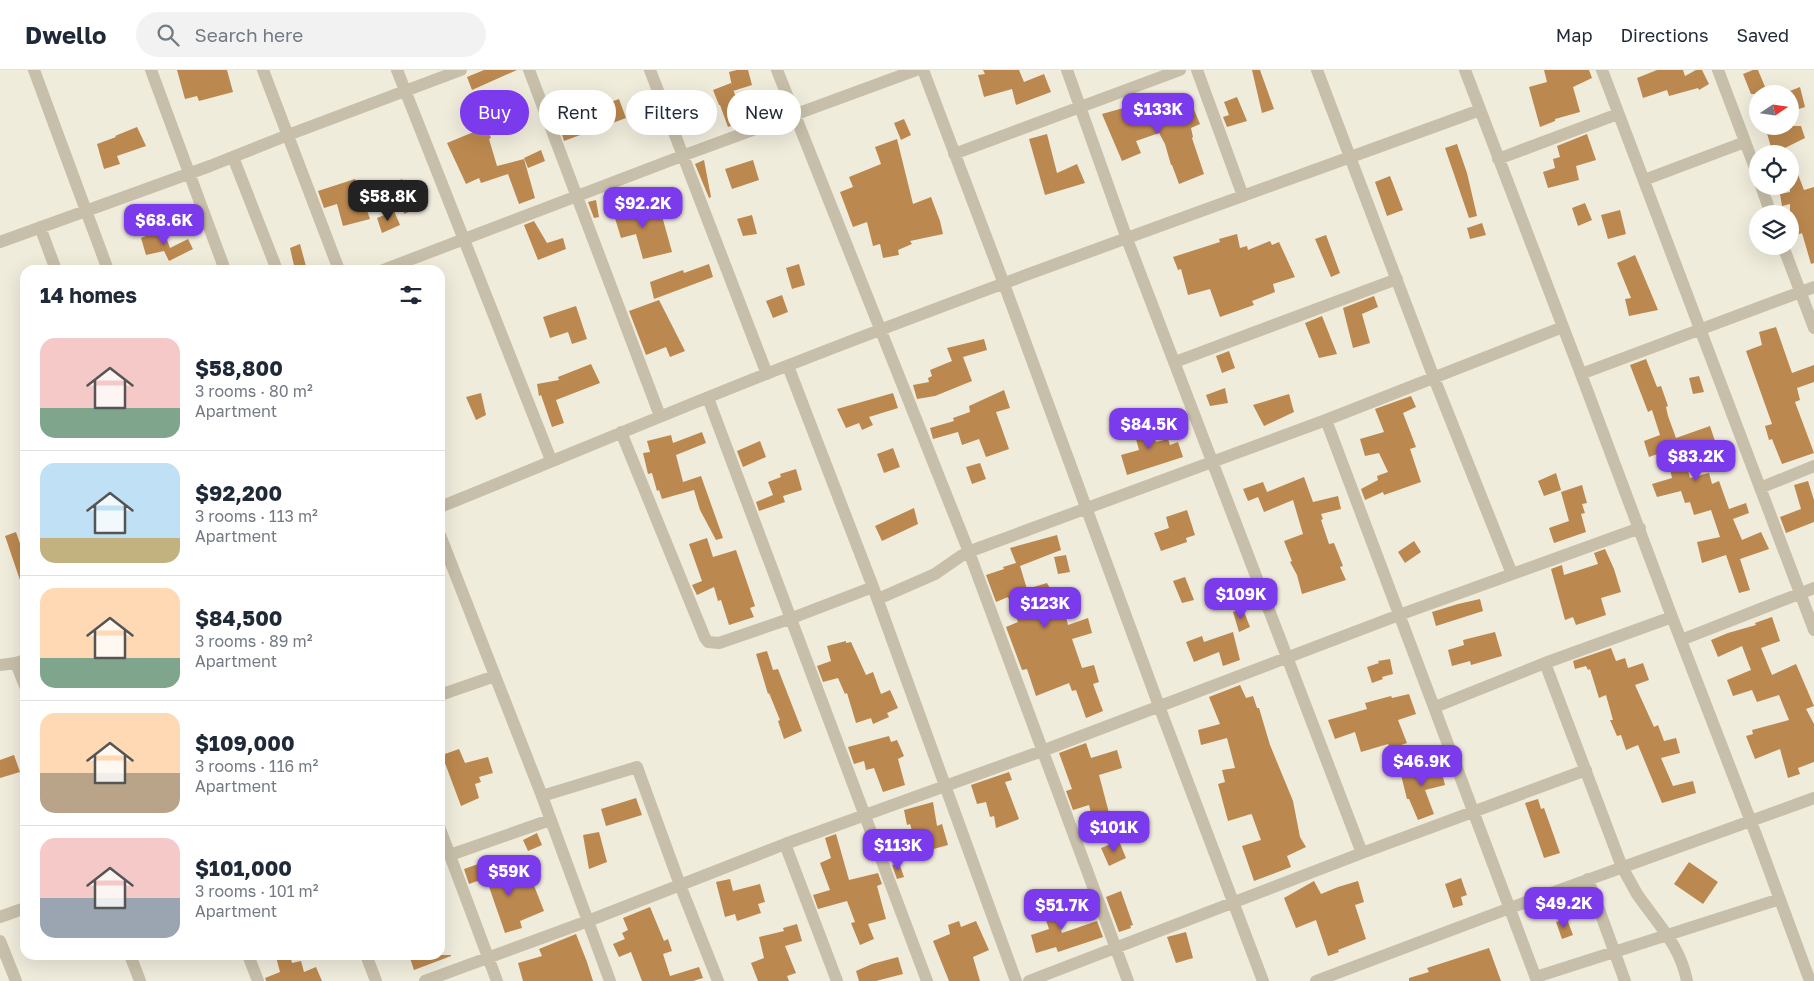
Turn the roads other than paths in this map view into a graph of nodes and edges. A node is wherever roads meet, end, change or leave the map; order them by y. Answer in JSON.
{"nodes":[{"id":1,"x":34,"y":70,"type":"edge"},
{"id":2,"x":151,"y":70,"type":"edge"},
{"id":3,"x":264,"y":70,"type":"edge"},
{"id":4,"x":397,"y":70,"type":"edge"},
{"id":5,"x":461,"y":70,"type":"edge"},
{"id":6,"x":529,"y":70,"type":"edge"},
{"id":7,"x":650,"y":70,"type":"edge"},
{"id":8,"x":777,"y":70,"type":"edge"},
{"id":9,"x":916,"y":70,"type":"edge"},
{"id":10,"x":923,"y":70,"type":"edge"},
{"id":11,"x":1067,"y":70,"type":"edge"},
{"id":12,"x":1180,"y":70,"type":"edge"},
{"id":13,"x":1196,"y":70,"type":"edge"},
{"id":14,"x":1317,"y":70,"type":"edge"},
{"id":15,"x":1465,"y":70,"type":"edge"},
{"id":16,"x":1602,"y":70,"type":"edge"},
{"id":17,"x":1718,"y":70,"type":"edge"},
{"id":18,"x":785,"y":90,"type":"edge"},
{"id":19,"x":405,"y":92,"type":"junction"},
{"id":20,"x":1081,"y":107,"type":"junction"},
{"id":21,"x":1480,"y":110,"type":"junction"},
{"id":22,"x":801,"y":114,"type":"edge"},
{"id":23,"x":1618,"y":114,"type":"junction"},
{"id":24,"x":801,"y":131,"type":"edge"},
{"id":25,"x":288,"y":135,"type":"junction"},
{"id":26,"x":741,"y":135,"type":"edge"},
{"id":27,"x":1745,"y":142,"type":"junction"},
{"id":28,"x":1749,"y":152,"type":"edge"},
{"id":29,"x":954,"y":154,"type":"junction"},
{"id":30,"x":682,"y":156,"type":"junction"},
{"id":31,"x":232,"y":157,"type":"junction"},
{"id":32,"x":1350,"y":157,"type":"junction"},
{"id":33,"x":1498,"y":158,"type":"junction"},
{"id":34,"x":190,"y":173,"type":"junction"},
{"id":35,"x":1644,"y":180,"type":"junction"},
{"id":36,"x":1243,"y":196,"type":"junction"},
{"id":37,"x":576,"y":197,"type":"junction"},
{"id":38,"x":85,"y":210,"type":"junction"},
{"id":39,"x":40,"y":227,"type":"junction"},
{"id":40,"x":465,"y":239,"type":"junction"},
{"id":41,"x":1127,"y":239,"type":"junction"},
{"id":42,"x":0,"y":242,"type":"edge"},
{"id":43,"x":1786,"y":255,"type":"edge"},
{"id":44,"x":54,"y":265,"type":"edge"},
{"id":45,"x":106,"y":265,"type":"edge"},
{"id":46,"x":223,"y":265,"type":"edge"},
{"id":47,"x":275,"y":265,"type":"edge"},
{"id":48,"x":337,"y":265,"type":"edge"},
{"id":49,"x":396,"y":265,"type":"edge"},
{"id":50,"x":1397,"y":279,"type":"junction"},
{"id":51,"x":1004,"y":284,"type":"junction"},
{"id":52,"x":1814,"y":286,"type":"edge"},
{"id":53,"x":1800,"y":292,"type":"junction"},
{"id":54,"x":1564,"y":327,"type":"junction"},
{"id":55,"x":1814,"y":328,"type":"edge"},
{"id":56,"x":1700,"y":329,"type":"junction"},
{"id":57,"x":879,"y":331,"type":"junction"},
{"id":58,"x":1175,"y":362,"type":"junction"},
{"id":59,"x":788,"y":366,"type":"junction"},
{"id":60,"x":767,"y":374,"type":"junction"},
{"id":61,"x":1581,"y":374,"type":"junction"},
{"id":62,"x":1434,"y":378,"type":"junction"},
{"id":63,"x":708,"y":398,"type":"junction"},
{"id":64,"x":660,"y":416,"type":"junction"},
{"id":65,"x":1326,"y":420,"type":"junction"},
{"id":66,"x":621,"y":432,"type":"junction"},
{"id":67,"x":551,"y":460,"type":"junction"},
{"id":68,"x":1213,"y":462,"type":"junction"},
{"id":69,"x":1814,"y":466,"type":"edge"},
{"id":70,"x":1760,"y":488,"type":"junction"},
{"id":71,"x":445,"y":505,"type":"edge"},
{"id":72,"x":1085,"y":508,"type":"junction"},
{"id":73,"x":1640,"y":528,"type":"junction"},
{"id":74,"x":445,"y":548,"type":"edge"},
{"id":75,"x":969,"y":552,"type":"junction"},
{"id":76,"x":1512,"y":574,"type":"junction"},
{"id":77,"x":1814,"y":588,"type":"edge"},
{"id":78,"x":875,"y":593,"type":"junction"},
{"id":79,"x":1800,"y":593,"type":"junction"},
{"id":80,"x":1399,"y":615,"type":"junction"},
{"id":81,"x":1672,"y":617,"type":"junction"},
{"id":82,"x":792,"y":618,"type":"junction"},
{"id":83,"x":1814,"y":630,"type":"edge"},
{"id":84,"x":1681,"y":640,"type":"junction"},
{"id":85,"x":1286,"y":658,"type":"junction"},
{"id":86,"x":20,"y":662,"type":"edge"},
{"id":87,"x":1545,"y":663,"type":"junction"},
{"id":88,"x":0,"y":665,"type":"edge"},
{"id":89,"x":495,"y":676,"type":"junction"},
{"id":90,"x":445,"y":693,"type":"edge"},
{"id":91,"x":1158,"y":706,"type":"junction"},
{"id":92,"x":1435,"y":707,"type":"junction"},
{"id":93,"x":1042,"y":751,"type":"junction"},
{"id":94,"x":1586,"y":770,"type":"junction"},
{"id":95,"x":946,"y":786,"type":"junction"},
{"id":96,"x":542,"y":796,"type":"junction"},
{"id":97,"x":1814,"y":798,"type":"edge"},
{"id":98,"x":1474,"y":812,"type":"junction"},
{"id":99,"x":865,"y":815,"type":"junction"},
{"id":100,"x":550,"y":820,"type":"junction"},
{"id":101,"x":1751,"y":821,"type":"junction"},
{"id":102,"x":445,"y":842,"type":"edge"},
{"id":103,"x":784,"y":844,"type":"junction"},
{"id":104,"x":1362,"y":853,"type":"junction"},
{"id":105,"x":450,"y":856,"type":"junction"},
{"id":106,"x":1622,"y":867,"type":"junction"},
{"id":107,"x":1588,"y":879,"type":"junction"},
{"id":108,"x":680,"y":885,"type":"junction"},
{"id":109,"x":1780,"y":898,"type":"junction"},
{"id":110,"x":1234,"y":904,"type":"junction"},
{"id":111,"x":1510,"y":908,"type":"junction"},
{"id":112,"x":20,"y":910,"type":"edge"},
{"id":113,"x":0,"y":917,"type":"edge"},
{"id":114,"x":588,"y":921,"type":"junction"},
{"id":115,"x":1668,"y":934,"type":"junction"},
{"id":116,"x":0,"y":940,"type":"edge"},
{"id":117,"x":1115,"y":948,"type":"junction"},
{"id":118,"x":1614,"y":951,"type":"junction"},
{"id":119,"x":489,"y":957,"type":"junction"},
{"id":120,"x":132,"y":960,"type":"edge"},
{"id":121,"x":250,"y":960,"type":"edge"},
{"id":122,"x":368,"y":960,"type":"edge"},
{"id":123,"x":1537,"y":979,"type":"edge"},
{"id":124,"x":16,"y":981,"type":"edge"},
{"id":125,"x":140,"y":981,"type":"edge"},
{"id":126,"x":258,"y":981,"type":"edge"},
{"id":127,"x":376,"y":981,"type":"edge"},
{"id":128,"x":426,"y":981,"type":"edge"},
{"id":129,"x":497,"y":981,"type":"edge"},
{"id":130,"x":610,"y":981,"type":"edge"},
{"id":131,"x":718,"y":981,"type":"edge"},
{"id":132,"x":837,"y":981,"type":"edge"},
{"id":133,"x":927,"y":981,"type":"edge"},
{"id":134,"x":1016,"y":981,"type":"edge"},
{"id":135,"x":1029,"y":981,"type":"edge"},
{"id":136,"x":1128,"y":981,"type":"edge"},
{"id":137,"x":1264,"y":981,"type":"edge"},
{"id":138,"x":1316,"y":981,"type":"edge"},
{"id":139,"x":1625,"y":981,"type":"edge"},
{"id":140,"x":1687,"y":981,"type":"edge"},
{"id":141,"x":1810,"y":981,"type":"edge"}],
"edges":[{"from":1,"to":38,"type":"street"},
{"from":2,"to":34,"type":"street"},
{"from":3,"to":25,"type":"street"},
{"from":4,"to":19,"type":"street"},
{"from":5,"to":19,"type":"street"},
{"from":6,"to":37,"type":"street"},
{"from":7,"to":30,"type":"street"},
{"from":8,"to":18,"type":"street"},
{"from":9,"to":22,"type":"street"},
{"from":10,"to":29,"type":"street"},
{"from":11,"to":20,"type":"street"},
{"from":12,"to":20,"type":"street"},
{"from":13,"to":36,"type":"street"},
{"from":14,"to":32,"type":"street"},
{"from":15,"to":21,"type":"street"},
{"from":16,"to":23,"type":"street"},
{"from":17,"to":27,"type":"street"},
{"from":19,"to":25,"type":"street"},
{"from":19,"to":40,"type":"street"},
{"from":20,"to":29,"type":"street"},
{"from":20,"to":41,"type":"street"},
{"from":21,"to":32,"type":"street"},
{"from":21,"to":33,"type":"street"},
{"from":23,"to":33,"type":"street"},
{"from":23,"to":35,"type":"street"},
{"from":24,"to":57,"type":"street"},
{"from":25,"to":31,"type":"street"},
{"from":25,"to":48,"type":"street"},
{"from":26,"to":30,"type":"street"},
{"from":27,"to":28,"type":"street"},
{"from":27,"to":35,"type":"street"},
{"from":29,"to":51,"type":"street"},
{"from":30,"to":37,"type":"street"},
{"from":30,"to":60,"type":"street"},
{"from":31,"to":34,"type":"street"},
{"from":31,"to":47,"type":"street"},
{"from":32,"to":36,"type":"street"},
{"from":32,"to":50,"type":"street"},
{"from":33,"to":54,"type":"street"},
{"from":34,"to":38,"type":"street"},
{"from":34,"to":46,"type":"street"},
{"from":35,"to":56,"type":"street"},
{"from":36,"to":41,"type":"street"},
{"from":37,"to":40,"type":"street"},
{"from":37,"to":64,"type":"street"},
{"from":38,"to":39,"type":"street"},
{"from":38,"to":45,"type":"street"},
{"from":39,"to":42,"type":"street"},
{"from":39,"to":44,"type":"street"},
{"from":40,"to":49,"type":"street"},
{"from":40,"to":67,"type":"street"},
{"from":41,"to":51,"type":"street"},
{"from":41,"to":58,"type":"street"},
{"from":43,"to":53,"type":"street"},
{"from":50,"to":58,"type":"street"},
{"from":50,"to":62,"type":"street"},
{"from":51,"to":57,"type":"street"},
{"from":51,"to":72,"type":"street"},
{"from":52,"to":53,"type":"street"},
{"from":53,"to":55,"type":"street"},
{"from":53,"to":56,"type":"street"},
{"from":54,"to":61,"type":"street"},
{"from":54,"to":62,"type":"street"},
{"from":56,"to":61,"type":"street"},
{"from":56,"to":70,"type":"street"},
{"from":57,"to":59,"type":"street"},
{"from":57,"to":75,"type":"street"},
{"from":58,"to":68,"type":"street"},
{"from":59,"to":60,"type":"street"},
{"from":59,"to":78,"type":"street"},
{"from":60,"to":63,"type":"street"},
{"from":61,"to":73,"type":"street"},
{"from":62,"to":65,"type":"street"},
{"from":62,"to":76,"type":"street"},
{"from":63,"to":64,"type":"street"},
{"from":63,"to":82,"type":"street"},
{"from":64,"to":66,"type":"street"},
{"from":65,"to":68,"type":"street"},
{"from":65,"to":80,"type":"street"},
{"from":66,"to":67,"type":"street"},
{"from":66,"to":82,"type":"street"},
{"from":67,"to":71,"type":"street"},
{"from":68,"to":72,"type":"street"},
{"from":68,"to":85,"type":"street"},
{"from":69,"to":70,"type":"street"},
{"from":70,"to":79,"type":"street"},
{"from":72,"to":75,"type":"street"},
{"from":72,"to":91,"type":"street"},
{"from":73,"to":76,"type":"street"},
{"from":73,"to":81,"type":"street"},
{"from":74,"to":89,"type":"street"},
{"from":75,"to":78,"type":"street"},
{"from":75,"to":93,"type":"street"},
{"from":76,"to":80,"type":"street"},
{"from":77,"to":79,"type":"street"},
{"from":78,"to":82,"type":"street"},
{"from":78,"to":95,"type":"street"},
{"from":79,"to":83,"type":"street"},
{"from":79,"to":84,"type":"street"},
{"from":80,"to":85,"type":"street"},
{"from":80,"to":92,"type":"street"},
{"from":81,"to":84,"type":"street"},
{"from":81,"to":87,"type":"street"},
{"from":82,"to":99,"type":"street"},
{"from":84,"to":101,"type":"street"},
{"from":85,"to":91,"type":"street"},
{"from":85,"to":104,"type":"street"},
{"from":86,"to":88,"type":"street"},
{"from":87,"to":92,"type":"street"},
{"from":87,"to":94,"type":"street"},
{"from":89,"to":90,"type":"street"},
{"from":89,"to":96,"type":"street"},
{"from":91,"to":93,"type":"street"},
{"from":91,"to":110,"type":"street"},
{"from":92,"to":98,"type":"street"},
{"from":93,"to":95,"type":"street"},
{"from":93,"to":117,"type":"street"},
{"from":94,"to":98,"type":"street"},
{"from":94,"to":106,"type":"street"},
{"from":95,"to":99,"type":"street"},
{"from":95,"to":134,"type":"street"},
{"from":96,"to":100,"type":"street"},
{"from":96,"to":108,"type":"street"},
{"from":97,"to":101,"type":"street"},
{"from":98,"to":104,"type":"street"},
{"from":98,"to":111,"type":"street"},
{"from":99,"to":103,"type":"street"},
{"from":99,"to":133,"type":"street"},
{"from":100,"to":105,"type":"street"},
{"from":100,"to":114,"type":"street"},
{"from":101,"to":106,"type":"street"},
{"from":101,"to":109,"type":"street"},
{"from":102,"to":105,"type":"street"},
{"from":103,"to":108,"type":"street"},
{"from":103,"to":132,"type":"street"},
{"from":104,"to":110,"type":"street"},
{"from":105,"to":119,"type":"street"},
{"from":106,"to":107,"type":"street"},
{"from":106,"to":115,"type":"street"},
{"from":107,"to":111,"type":"street"},
{"from":107,"to":118,"type":"street"},
{"from":108,"to":114,"type":"street"},
{"from":108,"to":131,"type":"street"},
{"from":109,"to":115,"type":"street"},
{"from":109,"to":141,"type":"street"},
{"from":110,"to":117,"type":"street"},
{"from":110,"to":137,"type":"street"},
{"from":111,"to":123,"type":"street"},
{"from":111,"to":138,"type":"street"},
{"from":112,"to":113,"type":"street"},
{"from":114,"to":119,"type":"street"},
{"from":114,"to":130,"type":"street"},
{"from":115,"to":118,"type":"street"},
{"from":115,"to":140,"type":"street"},
{"from":116,"to":124,"type":"street"},
{"from":117,"to":135,"type":"street"},
{"from":117,"to":136,"type":"street"},
{"from":118,"to":123,"type":"street"},
{"from":118,"to":139,"type":"street"},
{"from":119,"to":128,"type":"street"},
{"from":119,"to":129,"type":"street"},
{"from":120,"to":125,"type":"street"},
{"from":121,"to":126,"type":"street"},
{"from":122,"to":127,"type":"street"}]}
